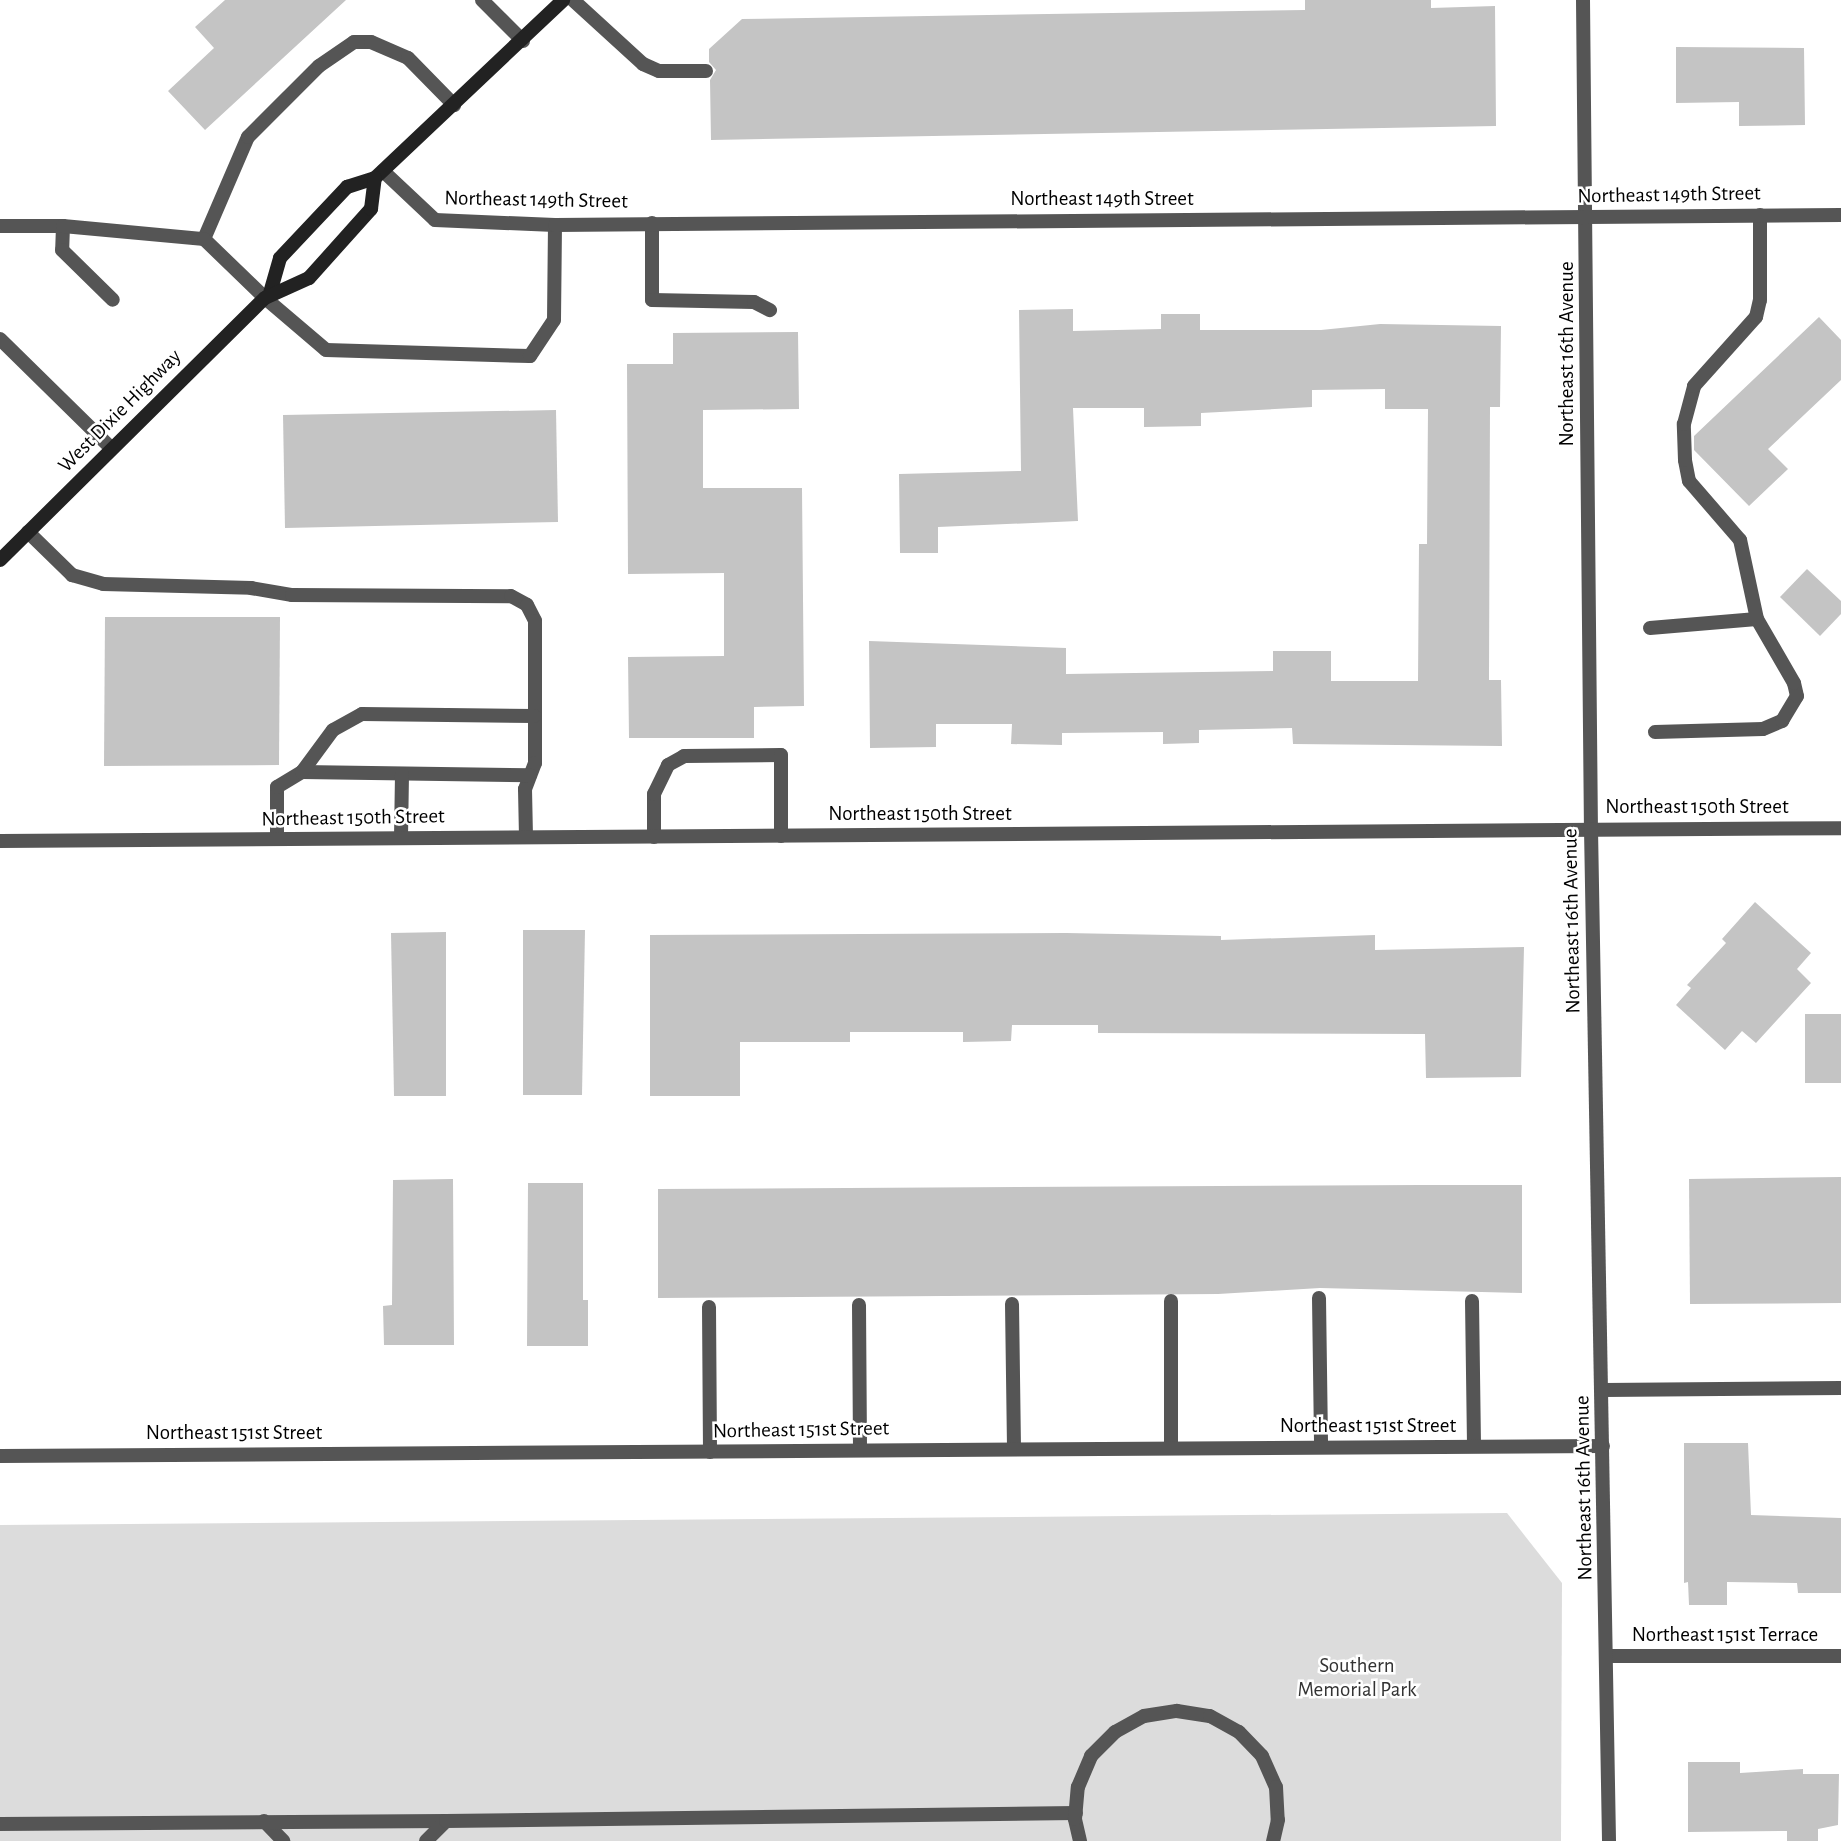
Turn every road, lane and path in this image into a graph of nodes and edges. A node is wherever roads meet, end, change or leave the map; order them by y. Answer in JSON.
{"nodes":[{"id":1,"x":482,"y":0,"type":"edge"},
{"id":2,"x":563,"y":0,"type":"edge"},
{"id":3,"x":573,"y":0,"type":"edge"},
{"id":4,"x":1583,"y":0,"type":"edge"},
{"id":5,"x":523,"y":41,"type":"junction"},
{"id":6,"x":706,"y":71,"type":"dead end"},
{"id":7,"x":454,"y":105,"type":"junction"},
{"id":8,"x":379,"y":174,"type":"junction"},
{"id":9,"x":1760,"y":215,"type":"junction"},
{"id":10,"x":1841,"y":215,"type":"edge"},
{"id":11,"x":1588,"y":217,"type":"junction"},
{"id":12,"x":652,"y":223,"type":"junction"},
{"id":13,"x":555,"y":225,"type":"junction"},
{"id":14,"x":0,"y":226,"type":"edge"},
{"id":15,"x":63,"y":226,"type":"junction"},
{"id":16,"x":204,"y":239,"type":"junction"},
{"id":17,"x":267,"y":295,"type":"junction"},
{"id":18,"x":113,"y":300,"type":"dead end"},
{"id":19,"x":770,"y":310,"type":"dead end"},
{"id":20,"x":0,"y":339,"type":"edge"},
{"id":21,"x":111,"y":448,"type":"junction"},
{"id":22,"x":28,"y":532,"type":"junction"},
{"id":23,"x":0,"y":560,"type":"edge"},
{"id":24,"x":1757,"y":619,"type":"junction"},
{"id":25,"x":1650,"y":628,"type":"dead end"},
{"id":26,"x":534,"y":716,"type":"junction"},
{"id":27,"x":1655,"y":732,"type":"dead end"},
{"id":28,"x":302,"y":772,"type":"junction"},
{"id":29,"x":402,"y":774,"type":"junction"},
{"id":30,"x":530,"y":775,"type":"junction"},
{"id":31,"x":1841,"y":828,"type":"edge"},
{"id":32,"x":1591,"y":829,"type":"junction"},
{"id":33,"x":781,"y":836,"type":"junction"},
{"id":34,"x":526,"y":837,"type":"junction"},
{"id":35,"x":654,"y":837,"type":"junction"},
{"id":36,"x":401,"y":838,"type":"junction"},
{"id":37,"x":277,"y":839,"type":"junction"},
{"id":38,"x":0,"y":841,"type":"edge"},
{"id":39,"x":1319,"y":1298,"type":"dead end"},
{"id":40,"x":1171,"y":1301,"type":"dead end"},
{"id":41,"x":1472,"y":1301,"type":"dead end"},
{"id":42,"x":1012,"y":1304,"type":"dead end"},
{"id":43,"x":859,"y":1305,"type":"dead end"},
{"id":44,"x":709,"y":1307,"type":"dead end"},
{"id":45,"x":1841,"y":1388,"type":"edge"},
{"id":46,"x":1604,"y":1390,"type":"junction"},
{"id":47,"x":1474,"y":1446,"type":"junction"},
{"id":48,"x":1603,"y":1446,"type":"junction"},
{"id":49,"x":1321,"y":1447,"type":"junction"},
{"id":50,"x":1171,"y":1448,"type":"junction"},
{"id":51,"x":1014,"y":1449,"type":"junction"},
{"id":52,"x":860,"y":1450,"type":"junction"},
{"id":53,"x":710,"y":1452,"type":"junction"},
{"id":54,"x":0,"y":1456,"type":"edge"},
{"id":55,"x":1608,"y":1656,"type":"junction"},
{"id":56,"x":1841,"y":1656,"type":"edge"},
{"id":57,"x":1076,"y":1812,"type":"junction"},
{"id":58,"x":264,"y":1821,"type":"junction"},
{"id":59,"x":446,"y":1821,"type":"junction"},
{"id":60,"x":0,"y":1824,"type":"edge"},
{"id":61,"x":283,"y":1841,"type":"edge"},
{"id":62,"x":426,"y":1841,"type":"edge"},
{"id":63,"x":1080,"y":1841,"type":"edge"},
{"id":64,"x":1273,"y":1841,"type":"edge"},
{"id":65,"x":1609,"y":1841,"type":"edge"}],
"edges":[{"from":1,"to":5,"type":"street"},
{"from":2,"to":5,"type":"main road","name":"West Dixie Highway"},
{"from":3,"to":6,"type":"street"},
{"from":4,"to":11,"type":"street","name":"Northeast 16th Avenue"},
{"from":5,"to":7,"type":"main road","name":"West Dixie Highway"},
{"from":7,"to":8,"type":"main road","name":"West Dixie Highway"},
{"from":7,"to":16,"type":"street"},
{"from":8,"to":13,"type":"street","name":"Northeast 149th Street"},
{"from":8,"to":17,"type":"main road","name":"West Dixie Highway"},
{"from":8,"to":17,"type":"main road","name":"West Dixie Highway"},
{"from":9,"to":10,"type":"street","name":"Northeast 149th Street"},
{"from":9,"to":11,"type":"street","name":"Northeast 149th Street"},
{"from":9,"to":24,"type":"street"},
{"from":11,"to":12,"type":"street","name":"Northeast 149th Street"},
{"from":11,"to":32,"type":"street","name":"Northeast 16th Avenue"},
{"from":12,"to":13,"type":"street","name":"Northeast 149th Street"},
{"from":12,"to":19,"type":"street"},
{"from":13,"to":17,"type":"street"},
{"from":14,"to":15,"type":"street"},
{"from":15,"to":16,"type":"street"},
{"from":15,"to":18,"type":"street"},
{"from":16,"to":17,"type":"street"},
{"from":17,"to":21,"type":"main road","name":"West Dixie Highway"},
{"from":20,"to":21,"type":"street"},
{"from":21,"to":22,"type":"main road","name":"West Dixie Highway"},
{"from":22,"to":23,"type":"main road","name":"West Dixie Highway"},
{"from":22,"to":26,"type":"street"},
{"from":24,"to":25,"type":"street"},
{"from":24,"to":27,"type":"street"},
{"from":26,"to":28,"type":"street"},
{"from":26,"to":30,"type":"street"},
{"from":28,"to":29,"type":"street"},
{"from":28,"to":37,"type":"street"},
{"from":29,"to":30,"type":"street"},
{"from":29,"to":36,"type":"street"},
{"from":30,"to":34,"type":"street"},
{"from":31,"to":32,"type":"street","name":"Northeast 150th Street"},
{"from":32,"to":33,"type":"street","name":"Northeast 150th Street"},
{"from":32,"to":46,"type":"street","name":"Northeast 16th Avenue"},
{"from":33,"to":35,"type":"street","name":"Northeast 150th Street"},
{"from":33,"to":35,"type":"street"},
{"from":34,"to":35,"type":"street","name":"Northeast 150th Street"},
{"from":34,"to":36,"type":"street","name":"Northeast 150th Street"},
{"from":36,"to":37,"type":"street","name":"Northeast 150th Street"},
{"from":37,"to":38,"type":"street","name":"Northeast 150th Street"},
{"from":39,"to":49,"type":"street"},
{"from":40,"to":50,"type":"street"},
{"from":41,"to":47,"type":"street"},
{"from":42,"to":51,"type":"street"},
{"from":43,"to":52,"type":"street"},
{"from":44,"to":53,"type":"street"},
{"from":45,"to":46,"type":"street"},
{"from":46,"to":48,"type":"street","name":"Northeast 16th Avenue"},
{"from":47,"to":48,"type":"street","name":"Northeast 151st Street"},
{"from":47,"to":49,"type":"street","name":"Northeast 151st Street"},
{"from":48,"to":55,"type":"street","name":"Northeast 16th Avenue"},
{"from":49,"to":50,"type":"street","name":"Northeast 151st Street"},
{"from":50,"to":51,"type":"street","name":"Northeast 151st Street"},
{"from":51,"to":52,"type":"street","name":"Northeast 151st Street"},
{"from":52,"to":53,"type":"street","name":"Northeast 151st Street"},
{"from":53,"to":54,"type":"street","name":"Northeast 151st Street"},
{"from":55,"to":56,"type":"street","name":"Northeast 151st Terrace"},
{"from":55,"to":65,"type":"street","name":"Northeast 16th Avenue"},
{"from":57,"to":59,"type":"street"},
{"from":57,"to":63,"type":"street"},
{"from":57,"to":64,"type":"street"},
{"from":58,"to":59,"type":"street"},
{"from":58,"to":60,"type":"street"},
{"from":58,"to":61,"type":"street"},
{"from":59,"to":62,"type":"street"}]}
